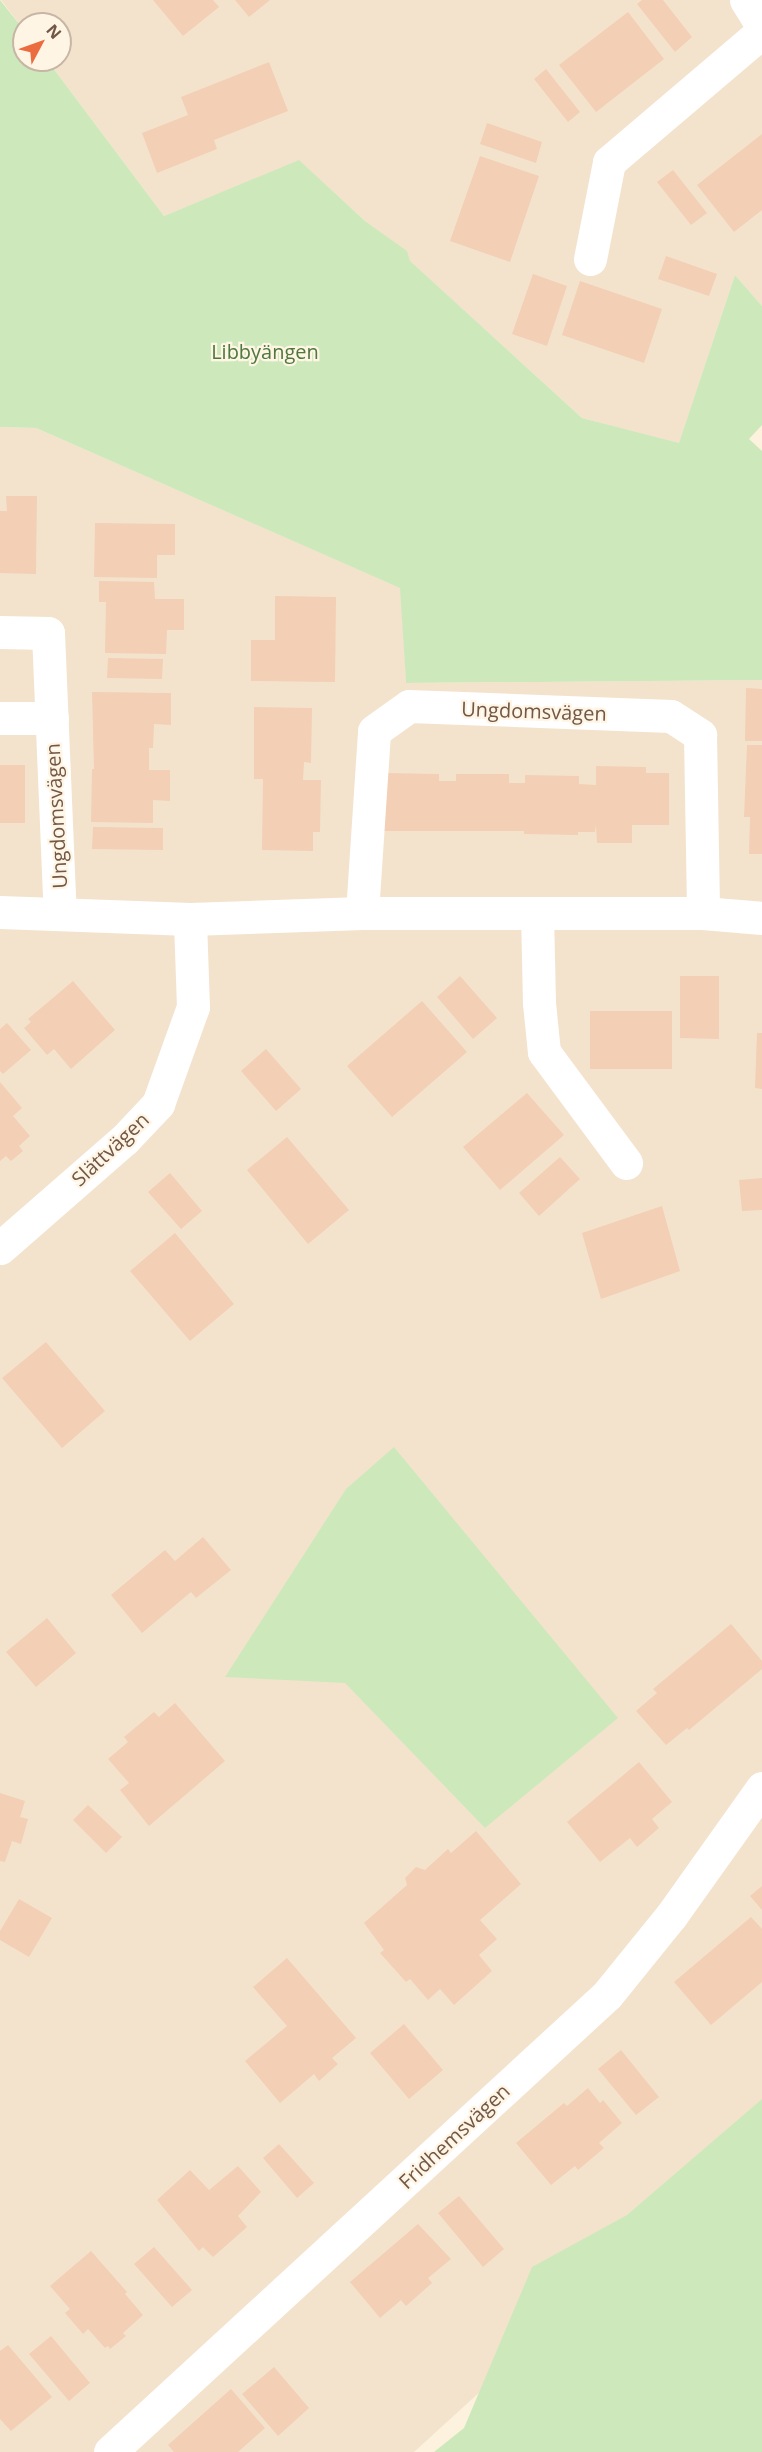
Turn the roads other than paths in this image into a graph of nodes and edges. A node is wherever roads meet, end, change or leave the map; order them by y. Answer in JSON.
{"nodes":[{"id":1,"x":746,"y":0,"type":"edge"},
{"id":2,"x":762,"y":26,"type":"edge"},
{"id":3,"x":762,"y":32,"type":"edge"},
{"id":4,"x":590,"y":259,"type":"dead end"},
{"id":5,"x":0,"y":632,"type":"edge"},
{"id":6,"x":0,"y":718,"type":"edge"},
{"id":7,"x":52,"y":718,"type":"junction"},
{"id":8,"x":0,"y":912,"type":"edge"},
{"id":9,"x":362,"y":913,"type":"junction"},
{"id":10,"x":703,"y":913,"type":"junction"},
{"id":11,"x":60,"y":914,"type":"junction"},
{"id":12,"x":537,"y":914,"type":"junction"},
{"id":13,"x":762,"y":918,"type":"edge"},
{"id":14,"x":190,"y":920,"type":"junction"},
{"id":15,"x":626,"y":1163,"type":"dead end"},
{"id":16,"x":0,"y":1248,"type":"edge"},
{"id":17,"x":762,"y":1788,"type":"edge"},
{"id":18,"x":110,"y":2452,"type":"edge"}],
"edges":[{"from":1,"to":2,"type":"street"},
{"from":3,"to":4,"type":"street"},
{"from":5,"to":7,"type":"street","name":"Ungdomsvägen"},
{"from":6,"to":7,"type":"street","name":"Ungdomsvägen"},
{"from":7,"to":11,"type":"street","name":"Ungdomsvägen"},
{"from":8,"to":11,"type":"street","name":"Ungdomsvägen"},
{"from":9,"to":10,"type":"street","name":"Ungdomsvägen"},
{"from":9,"to":12,"type":"street","name":"Ungdomsvägen"},
{"from":9,"to":14,"type":"street","name":"Ungdomsvägen"},
{"from":10,"to":12,"type":"street","name":"Ungdomsvägen"},
{"from":10,"to":13,"type":"street","name":"Ungdomsvägen"},
{"from":11,"to":14,"type":"street","name":"Ungdomsvägen"},
{"from":12,"to":15,"type":"street"},
{"from":14,"to":16,"type":"street","name":"Slättvägen"},
{"from":17,"to":18,"type":"street","name":"Fridhemsvägen"}]}
